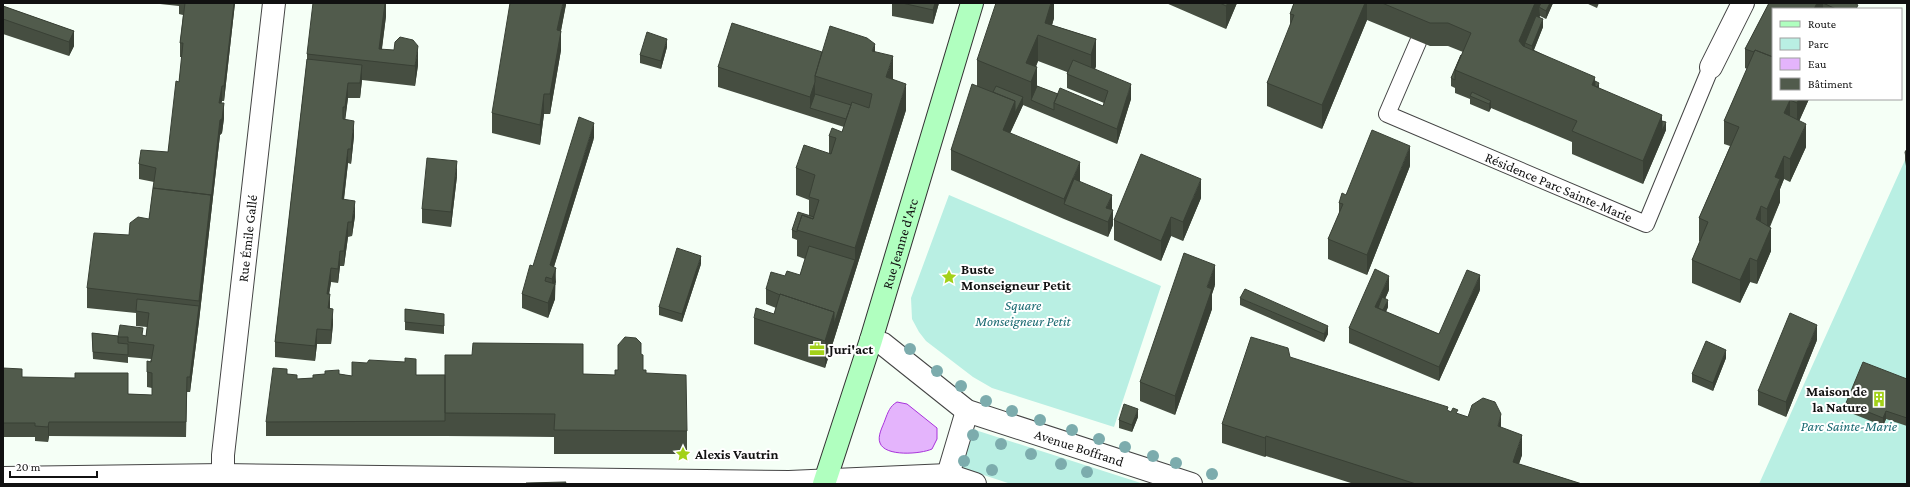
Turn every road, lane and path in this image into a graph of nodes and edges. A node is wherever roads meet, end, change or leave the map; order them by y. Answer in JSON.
{"nodes":[{"id":1,"x":274,"y":3,"type":"edge"},
{"id":2,"x":972,"y":3,"type":"edge"},
{"id":3,"x":1743,"y":3,"type":"edge"},
{"id":4,"x":1418,"y":42,"type":"dead end"},
{"id":5,"x":1712,"y":67,"type":"joint"},
{"id":6,"x":871,"y":340,"type":"junction"},
{"id":7,"x":967,"y":411,"type":"junction"},
{"id":8,"x":223,"y":475,"type":"junction"},
{"id":9,"x":948,"y":476,"type":"junction"},
{"id":10,"x":3,"y":478,"type":"edge"},
{"id":11,"x":825,"y":483,"type":"edge"},
{"id":12,"x":975,"y":484,"type":"edge"},
{"id":13,"x":1191,"y":484,"type":"edge"}],
"edges":[{"from":1,"to":8,"type":"street","name":"Rue Émile Gallé"},
{"from":2,"to":6,"type":"main road","name":"Rue Jeanne d'Arc"},
{"from":3,"to":5,"type":"street"},
{"from":4,"to":5,"type":"lane","name":"Résidence Parc Sainte-Marie"},
{"from":6,"to":7,"type":"street","name":"Avenue Boffrand"},
{"from":6,"to":11,"type":"main road","name":"Rue Jeanne d'Arc"},
{"from":7,"to":9,"type":"street"},
{"from":7,"to":13,"type":"street","name":"Avenue Boffrand"},
{"from":8,"to":10,"type":"street"},
{"from":8,"to":11,"type":"street"},
{"from":9,"to":11,"type":"street"},
{"from":9,"to":12,"type":"street"}]}
